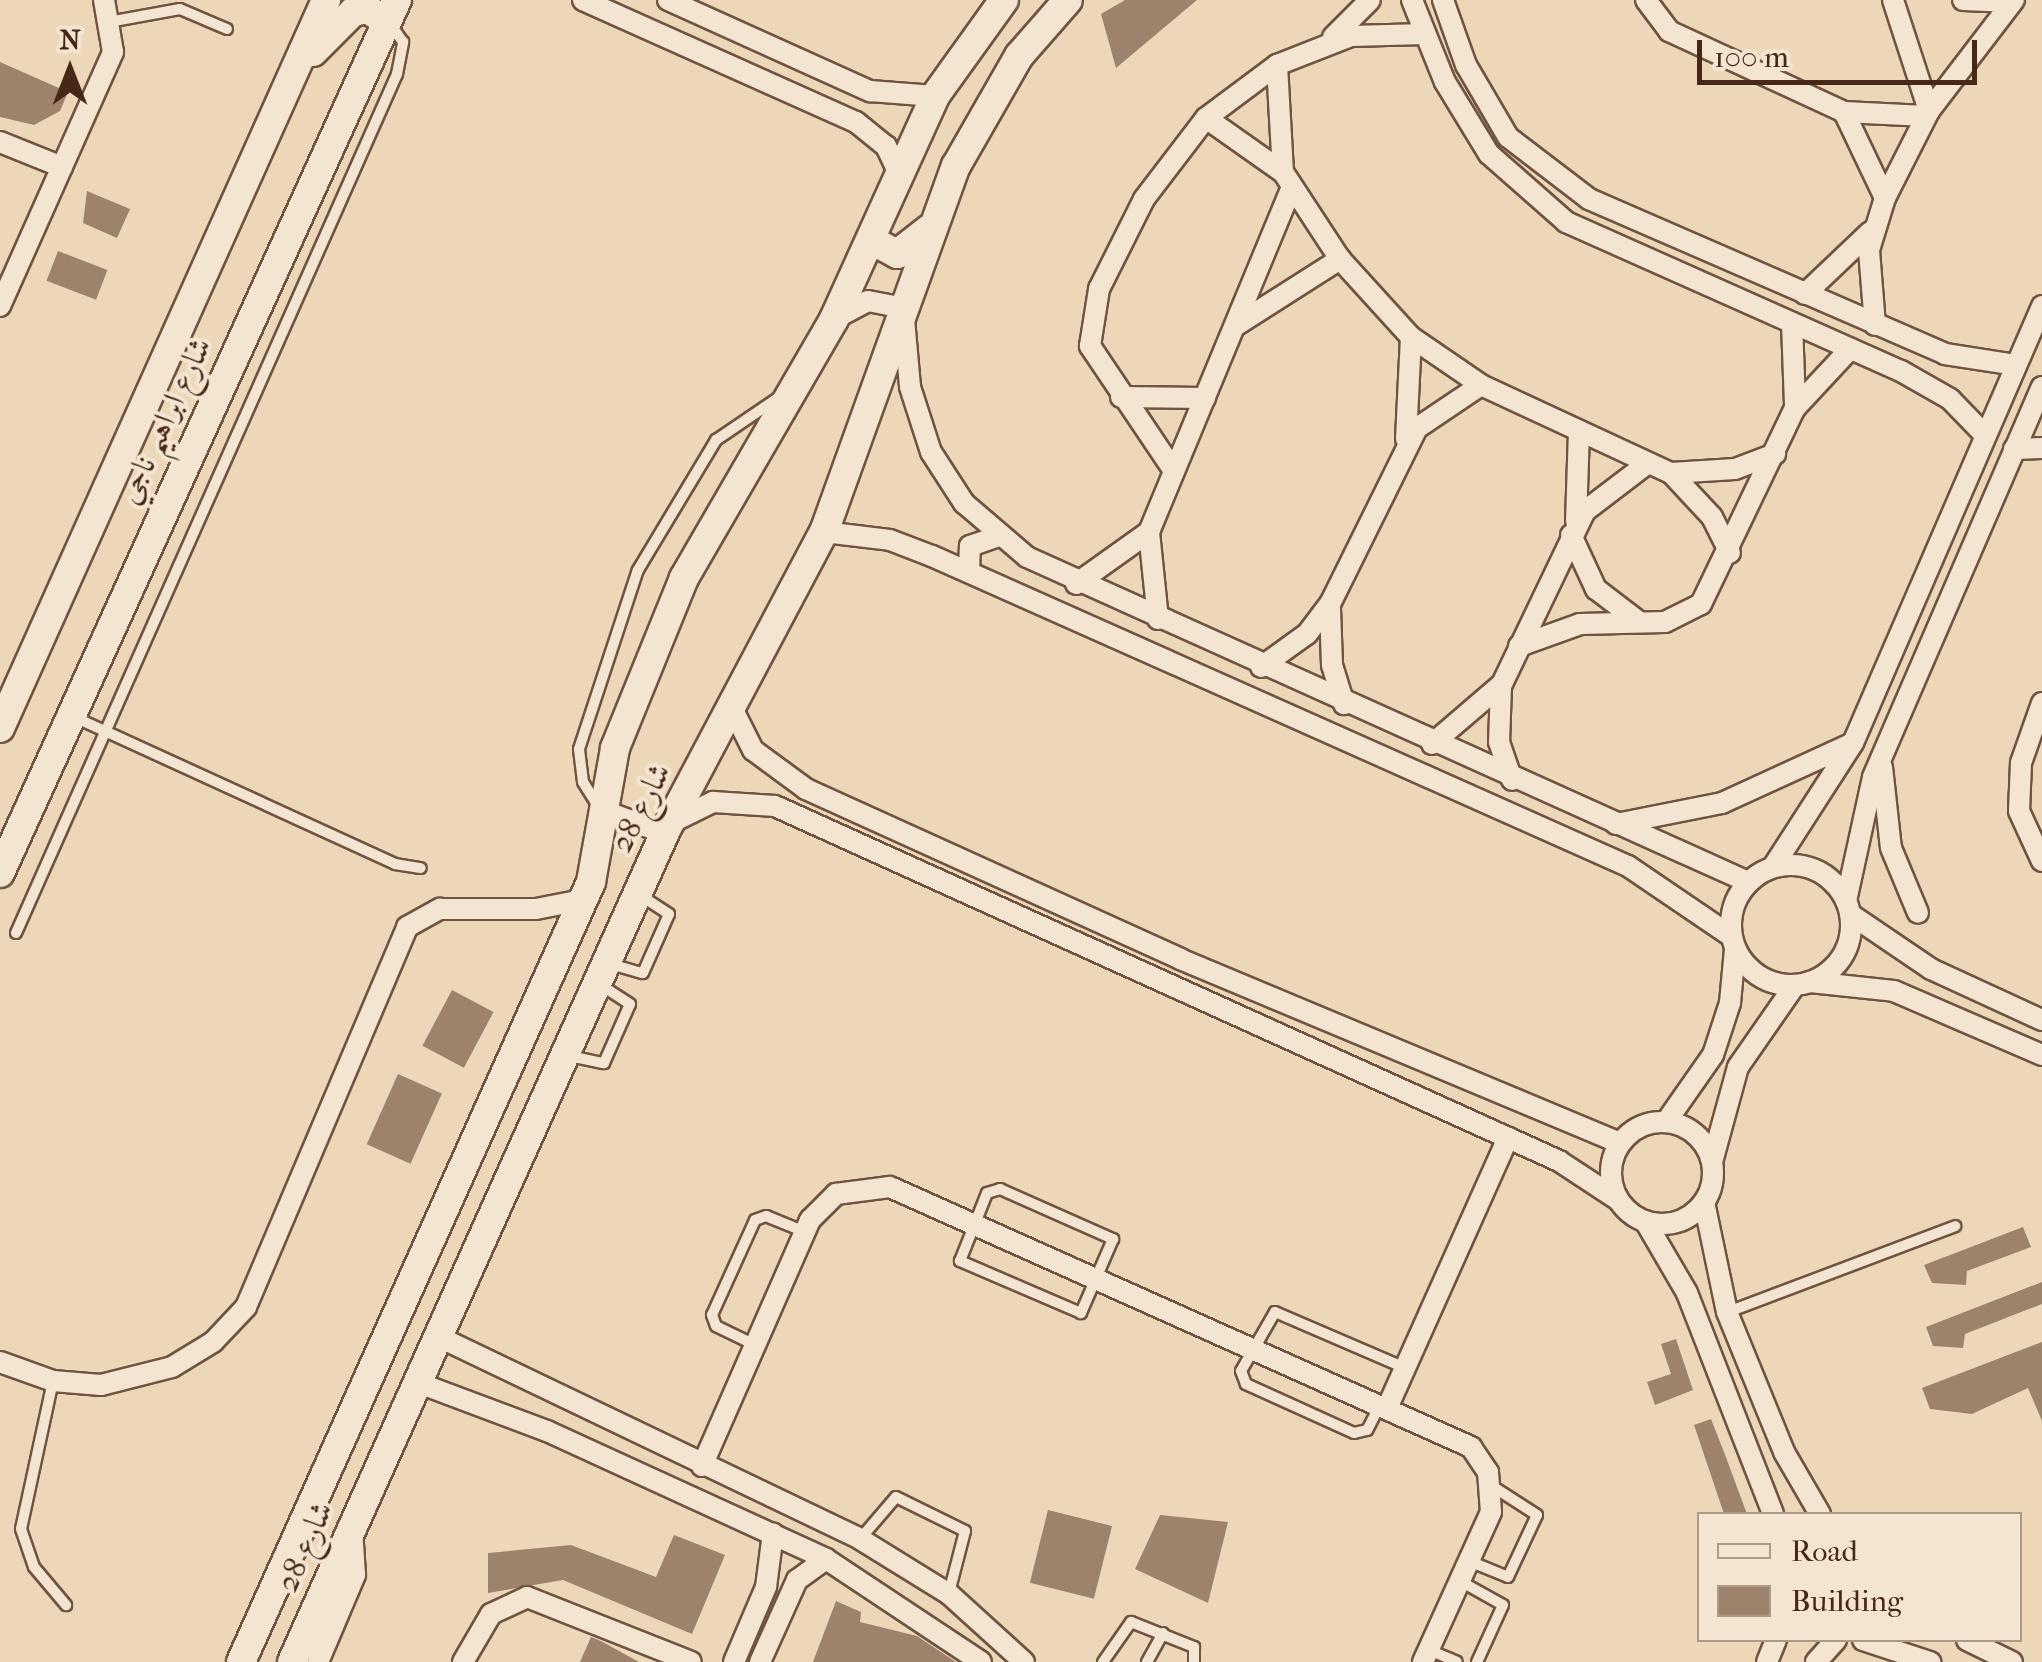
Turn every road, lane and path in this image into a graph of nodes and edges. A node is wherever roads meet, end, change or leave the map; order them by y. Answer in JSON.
{"nodes":[{"id":1,"x":104,"y":0,"type":"edge"},
{"id":2,"x":326,"y":0,"type":"edge"},
{"id":3,"x":582,"y":0,"type":"edge"},
{"id":4,"x":668,"y":0,"type":"edge"},
{"id":5,"x":1004,"y":0,"type":"edge"},
{"id":6,"x":1068,"y":0,"type":"edge"},
{"id":7,"x":1370,"y":0,"type":"edge"},
{"id":8,"x":1412,"y":0,"type":"edge"},
{"id":9,"x":1443,"y":0,"type":"edge"},
{"id":10,"x":1646,"y":0,"type":"edge"},
{"id":11,"x":1893,"y":0,"type":"edge"},
{"id":12,"x":1963,"y":0,"type":"edge"},
{"id":13,"x":2013,"y":1,"type":"edge"},
{"id":14,"x":391,"y":10,"type":"edge"},
{"id":15,"x":114,"y":20,"type":"junction"},
{"id":16,"x":228,"y":29,"type":"dead end"},
{"id":17,"x":1425,"y":34,"type":"junction"},
{"id":18,"x":1328,"y":42,"type":"junction"},
{"id":19,"x":1278,"y":65,"type":"junction"},
{"id":20,"x":296,"y":71,"type":"junction"},
{"id":21,"x":840,"y":78,"type":"junction"},
{"id":22,"x":935,"y":96,"type":"junction"},
{"id":23,"x":825,"y":109,"type":"junction"},
{"id":24,"x":1844,"y":112,"type":"junction"},
{"id":25,"x":1927,"y":114,"type":"junction"},
{"id":26,"x":1206,"y":118,"type":"junction"},
{"id":27,"x":0,"y":142,"type":"edge"},
{"id":28,"x":62,"y":168,"type":"junction"},
{"id":29,"x":897,"y":170,"type":"junction"},
{"id":30,"x":1287,"y":181,"type":"junction"},
{"id":31,"x":1885,"y":198,"type":"junction"},
{"id":32,"x":934,"y":225,"type":"junction"},
{"id":33,"x":1872,"y":231,"type":"junction"},
{"id":34,"x":871,"y":240,"type":"junction"},
{"id":35,"x":1680,"y":242,"type":"junction"},
{"id":36,"x":1340,"y":259,"type":"junction"},
{"id":37,"x":1668,"y":269,"type":"junction"},
{"id":38,"x":1805,"y":294,"type":"junction"},
{"id":39,"x":0,"y":306,"type":"edge"},
{"id":40,"x":2042,"y":306,"type":"edge"},
{"id":41,"x":903,"y":308,"type":"junction"},
{"id":42,"x":834,"y":319,"type":"junction"},
{"id":43,"x":1792,"y":323,"type":"junction"},
{"id":44,"x":1875,"y":325,"type":"junction"},
{"id":45,"x":1234,"y":328,"type":"junction"},
{"id":46,"x":1411,"y":337,"type":"junction"},
{"id":47,"x":1850,"y":348,"type":"junction"},
{"id":48,"x":1945,"y":354,"type":"junction"},
{"id":49,"x":2015,"y":365,"type":"junction"},
{"id":50,"x":1482,"y":385,"type":"junction"},
{"id":51,"x":1930,"y":386,"type":"junction"},
{"id":52,"x":2042,"y":388,"type":"edge"},
{"id":53,"x":787,"y":394,"type":"junction"},
{"id":54,"x":1122,"y":397,"type":"junction"},
{"id":55,"x":1204,"y":398,"type":"junction"},
{"id":56,"x":1795,"y":408,"type":"junction"},
{"id":57,"x":1578,"y":432,"type":"junction"},
{"id":58,"x":1983,"y":433,"type":"junction"},
{"id":59,"x":1405,"y":444,"type":"junction"},
{"id":60,"x":2042,"y":448,"type":"edge"},
{"id":61,"x":2014,"y":450,"type":"junction"},
{"id":62,"x":1775,"y":454,"type":"junction"},
{"id":63,"x":1648,"y":463,"type":"junction"},
{"id":64,"x":1174,"y":471,"type":"junction"},
{"id":65,"x":1671,"y":473,"type":"junction"},
{"id":66,"x":824,"y":532,"type":"junction"},
{"id":67,"x":1149,"y":532,"type":"junction"},
{"id":68,"x":1573,"y":532,"type":"junction"},
{"id":69,"x":996,"y":537,"type":"junction"},
{"id":70,"x":1730,"y":553,"type":"junction"},
{"id":71,"x":969,"y":572,"type":"junction"},
{"id":72,"x":1076,"y":584,"type":"junction"},
{"id":73,"x":1330,"y":604,"type":"junction"},
{"id":74,"x":1158,"y":619,"type":"junction"},
{"id":75,"x":1645,"y":624,"type":"junction"},
{"id":76,"x":1519,"y":646,"type":"junction"},
{"id":77,"x":1261,"y":667,"type":"junction"},
{"id":78,"x":1502,"y":684,"type":"junction"},
{"id":79,"x":1344,"y":704,"type":"junction"},
{"id":80,"x":2042,"y":704,"type":"edge"},
{"id":81,"x":732,"y":710,"type":"junction"},
{"id":82,"x":70,"y":715,"type":"junction"},
{"id":83,"x":0,"y":728,"type":"edge"},
{"id":84,"x":105,"y":731,"type":"junction"},
{"id":85,"x":1853,"y":743,"type":"junction"},
{"id":86,"x":1432,"y":744,"type":"junction"},
{"id":87,"x":1882,"y":754,"type":"junction"},
{"id":88,"x":1512,"y":780,"type":"junction"},
{"id":89,"x":806,"y":789,"type":"junction"},
{"id":90,"x":604,"y":811,"type":"junction"},
{"id":91,"x":794,"y":814,"type":"junction"},
{"id":92,"x":1615,"y":824,"type":"junction"},
{"id":93,"x":667,"y":828,"type":"junction"},
{"id":94,"x":2042,"y":861,"type":"edge"},
{"id":95,"x":1773,"y":867,"type":"junction"},
{"id":96,"x":420,"y":868,"type":"dead end"},
{"id":97,"x":0,"y":872,"type":"edge"},
{"id":98,"x":1748,"y":882,"type":"junction"},
{"id":99,"x":637,"y":894,"type":"junction"},
{"id":100,"x":582,"y":900,"type":"junction"},
{"id":101,"x":1848,"y":908,"type":"junction"},
{"id":102,"x":1918,"y":914,"type":"dead end"},
{"id":103,"x":16,"y":933,"type":"dead end"},
{"id":104,"x":1733,"y":942,"type":"junction"},
{"id":105,"x":1180,"y":958,"type":"junction"},
{"id":106,"x":601,"y":972,"type":"junction"},
{"id":107,"x":1168,"y":984,"type":"junction"},
{"id":108,"x":1802,"y":984,"type":"junction"},
{"id":109,"x":2042,"y":1020,"type":"edge"},
{"id":110,"x":564,"y":1054,"type":"junction"},
{"id":111,"x":2042,"y":1055,"type":"edge"},
{"id":112,"x":1666,"y":1122,"type":"junction"},
{"id":113,"x":1508,"y":1138,"type":"junction"},
{"id":114,"x":1619,"y":1144,"type":"junction"},
{"id":115,"x":1712,"y":1164,"type":"junction"},
{"id":116,"x":1618,"y":1200,"type":"junction"},
{"id":117,"x":1704,"y":1202,"type":"junction"},
{"id":118,"x":1644,"y":1221,"type":"junction"},
{"id":119,"x":974,"y":1222,"type":"junction"},
{"id":120,"x":1955,"y":1226,"type":"dead end"},
{"id":121,"x":804,"y":1232,"type":"junction"},
{"id":122,"x":1100,"y":1278,"type":"junction"},
{"id":123,"x":1727,"y":1312,"type":"junction"},
{"id":124,"x":438,"y":1337,"type":"junction"},
{"id":125,"x":755,"y":1345,"type":"junction"},
{"id":126,"x":1253,"y":1346,"type":"junction"},
{"id":127,"x":0,"y":1362,"type":"edge"},
{"id":128,"x":1405,"y":1368,"type":"junction"},
{"id":129,"x":53,"y":1382,"type":"junction"},
{"id":130,"x":416,"y":1382,"type":"junction"},
{"id":131,"x":562,"y":1401,"type":"junction"},
{"id":132,"x":1384,"y":1404,"type":"junction"},
{"id":133,"x":547,"y":1431,"type":"junction"},
{"id":134,"x":702,"y":1466,"type":"junction"},
{"id":135,"x":1492,"y":1486,"type":"junction"},
{"id":136,"x":310,"y":1510,"type":"junction"},
{"id":137,"x":1772,"y":1512,"type":"edge"},
{"id":138,"x":1819,"y":1512,"type":"edge"},
{"id":139,"x":352,"y":1527,"type":"junction"},
{"id":140,"x":772,"y":1533,"type":"junction"},
{"id":141,"x":860,"y":1539,"type":"junction"},
{"id":142,"x":826,"y":1559,"type":"junction"},
{"id":143,"x":1464,"y":1571,"type":"junction"},
{"id":144,"x":949,"y":1594,"type":"junction"},
{"id":145,"x":66,"y":1605,"type":"dead end"},
{"id":146,"x":1163,"y":1633,"type":"junction"},
{"id":147,"x":1834,"y":1642,"type":"edge"},
{"id":148,"x":1869,"y":1642,"type":"edge"},
{"id":149,"x":1971,"y":1642,"type":"edge"},
{"id":150,"x":1426,"y":1656,"type":"edge"},
{"id":151,"x":241,"y":1662,"type":"edge"},
{"id":152,"x":292,"y":1662,"type":"edge"},
{"id":153,"x":318,"y":1662,"type":"edge"},
{"id":154,"x":463,"y":1662,"type":"edge"},
{"id":155,"x":692,"y":1662,"type":"edge"},
{"id":156,"x":734,"y":1662,"type":"edge"},
{"id":157,"x":760,"y":1662,"type":"edge"},
{"id":158,"x":981,"y":1662,"type":"edge"},
{"id":159,"x":1024,"y":1662,"type":"edge"},
{"id":160,"x":1103,"y":1662,"type":"edge"},
{"id":161,"x":1148,"y":1662,"type":"edge"},
{"id":162,"x":1194,"y":1662,"type":"edge"},
{"id":163,"x":1456,"y":1662,"type":"edge"},
{"id":164,"x":1477,"y":1662,"type":"edge"},
{"id":165,"x":1816,"y":1662,"type":"edge"},
{"id":166,"x":1930,"y":1662,"type":"edge"},
{"id":167,"x":2012,"y":1662,"type":"edge"}],
"edges":[{"from":1,"to":15,"type":"street"},
{"from":2,"to":20,"type":"street","name":"شارع ابراهيم ناجي"},
{"from":3,"to":23,"type":"street"},
{"from":4,"to":21,"type":"street"},
{"from":5,"to":22,"type":"street","name":"شارع 28"},
{"from":6,"to":32,"type":"street","name":"شارع 28"},
{"from":7,"to":18,"type":"street"},
{"from":8,"to":17,"type":"street"},
{"from":9,"to":35,"type":"street"},
{"from":10,"to":24,"type":"street"},
{"from":11,"to":25,"type":"street"},
{"from":12,"to":13,"type":"street"},
{"from":13,"to":25,"type":"street"},
{"from":14,"to":20,"type":"street"},
{"from":14,"to":82,"type":"street","name":"شارع ابراهيم ناجي"},
{"from":14,"to":84,"type":"lane"},
{"from":15,"to":16,"type":"lane"},
{"from":15,"to":28,"type":"street"},
{"from":17,"to":18,"type":"street"},
{"from":17,"to":37,"type":"street"},
{"from":18,"to":19,"type":"street"},
{"from":19,"to":26,"type":"street"},
{"from":19,"to":30,"type":"street"},
{"from":20,"to":83,"type":"street","name":"شارع ابراهيم ناجي"},
{"from":21,"to":22,"type":"street"},
{"from":21,"to":23,"type":"street"},
{"from":22,"to":29,"type":"street","name":"شارع 28"},
{"from":23,"to":29,"type":"street"},
{"from":24,"to":25,"type":"street"},
{"from":24,"to":31,"type":"street"},
{"from":25,"to":31,"type":"street"},
{"from":26,"to":30,"type":"street"},
{"from":26,"to":54,"type":"street"},
{"from":27,"to":28,"type":"street"},
{"from":28,"to":39,"type":"street"},
{"from":29,"to":34,"type":"street","name":"شارع 28"},
{"from":30,"to":36,"type":"street"},
{"from":30,"to":45,"type":"street"},
{"from":31,"to":33,"type":"street"},
{"from":32,"to":34,"type":"street"},
{"from":32,"to":41,"type":"street","name":"شارع 28"},
{"from":33,"to":38,"type":"street"},
{"from":33,"to":44,"type":"street"},
{"from":34,"to":42,"type":"street","name":"شارع 28"},
{"from":35,"to":37,"type":"street"},
{"from":35,"to":38,"type":"street"},
{"from":36,"to":45,"type":"street"},
{"from":36,"to":46,"type":"street"},
{"from":37,"to":43,"type":"street"},
{"from":38,"to":44,"type":"street"},
{"from":40,"to":49,"type":"street"},
{"from":41,"to":42,"type":"street"},
{"from":41,"to":66,"type":"street","name":"شارع 28"},
{"from":41,"to":69,"type":"street"},
{"from":42,"to":53,"type":"street","name":"شارع 28"},
{"from":43,"to":47,"type":"street"},
{"from":43,"to":56,"type":"street"},
{"from":44,"to":48,"type":"street"},
{"from":45,"to":55,"type":"street"},
{"from":46,"to":50,"type":"street"},
{"from":46,"to":59,"type":"street"},
{"from":47,"to":51,"type":"street"},
{"from":47,"to":56,"type":"street"},
{"from":48,"to":49,"type":"street"},
{"from":48,"to":51,"type":"street"},
{"from":49,"to":58,"type":"street"},
{"from":50,"to":57,"type":"street"},
{"from":50,"to":59,"type":"street"},
{"from":51,"to":58,"type":"street"},
{"from":52,"to":61,"type":"street"},
{"from":53,"to":90,"type":"street","name":"شارع 28"},
{"from":53,"to":90,"type":"lane"},
{"from":54,"to":55,"type":"street"},
{"from":54,"to":64,"type":"street"},
{"from":55,"to":64,"type":"street"},
{"from":56,"to":62,"type":"street"},
{"from":57,"to":63,"type":"street"},
{"from":57,"to":68,"type":"street"},
{"from":58,"to":85,"type":"street"},
{"from":59,"to":73,"type":"street"},
{"from":60,"to":61,"type":"street"},
{"from":61,"to":87,"type":"street"},
{"from":62,"to":65,"type":"street"},
{"from":62,"to":70,"type":"street"},
{"from":63,"to":65,"type":"street"},
{"from":63,"to":68,"type":"street"},
{"from":64,"to":67,"type":"street"},
{"from":65,"to":70,"type":"street"},
{"from":66,"to":71,"type":"street"},
{"from":66,"to":81,"type":"street","name":"شارع 28"},
{"from":67,"to":72,"type":"street"},
{"from":67,"to":74,"type":"street"},
{"from":68,"to":75,"type":"street"},
{"from":68,"to":76,"type":"street"},
{"from":69,"to":71,"type":"street"},
{"from":69,"to":72,"type":"street"},
{"from":70,"to":75,"type":"street"},
{"from":71,"to":104,"type":"street"},
{"from":72,"to":74,"type":"street"},
{"from":73,"to":77,"type":"street"},
{"from":73,"to":79,"type":"street"},
{"from":74,"to":77,"type":"street"},
{"from":75,"to":76,"type":"street"},
{"from":76,"to":78,"type":"street"},
{"from":77,"to":79,"type":"street"},
{"from":78,"to":86,"type":"street"},
{"from":78,"to":88,"type":"street"},
{"from":79,"to":86,"type":"street"},
{"from":80,"to":94,"type":"street"},
{"from":81,"to":89,"type":"street"},
{"from":81,"to":93,"type":"street","name":"شارع 28"},
{"from":82,"to":84,"type":"lane"},
{"from":82,"to":97,"type":"street","name":"شارع ابراهيم ناجي"},
{"from":84,"to":96,"type":"lane"},
{"from":84,"to":103,"type":"lane"},
{"from":85,"to":92,"type":"street"},
{"from":85,"to":95,"type":"street"},
{"from":86,"to":88,"type":"street"},
{"from":87,"to":101,"type":"street"},
{"from":87,"to":102,"type":"street"},
{"from":88,"to":92,"type":"street"},
{"from":89,"to":91,"type":"street"},
{"from":89,"to":105,"type":"street"},
{"from":90,"to":93,"type":"street"},
{"from":90,"to":100,"type":"street","name":"شارع 28"},
{"from":91,"to":93,"type":"street"},
{"from":91,"to":107,"type":"street"},
{"from":92,"to":98,"type":"street"},
{"from":93,"to":99,"type":"street","name":"شارع 28"},
{"from":95,"to":98,"type":"street"},
{"from":95,"to":101,"type":"street"},
{"from":98,"to":104,"type":"street"},
{"from":99,"to":100,"type":"street"},
{"from":99,"to":106,"type":"street","name":"شارع 28"},
{"from":99,"to":106,"type":"lane"},
{"from":100,"to":129,"type":"street"},
{"from":100,"to":136,"type":"street","name":"شارع 28"},
{"from":101,"to":108,"type":"street"},
{"from":101,"to":109,"type":"street"},
{"from":104,"to":108,"type":"street"},
{"from":104,"to":112,"type":"street"},
{"from":105,"to":107,"type":"street"},
{"from":105,"to":114,"type":"street"},
{"from":106,"to":110,"type":"street","name":"شارع 28"},
{"from":106,"to":110,"type":"lane"},
{"from":107,"to":113,"type":"street"},
{"from":108,"to":111,"type":"street"},
{"from":108,"to":115,"type":"street"},
{"from":110,"to":124,"type":"street","name":"شارع 28"},
{"from":112,"to":114,"type":"street"},
{"from":112,"to":115,"type":"street"},
{"from":113,"to":116,"type":"street"},
{"from":113,"to":128,"type":"street"},
{"from":114,"to":116,"type":"street"},
{"from":115,"to":117,"type":"street"},
{"from":116,"to":118,"type":"street"},
{"from":117,"to":118,"type":"street"},
{"from":117,"to":123,"type":"street"},
{"from":118,"to":137,"type":"street"},
{"from":119,"to":121,"type":"street"},
{"from":119,"to":122,"type":"street"},
{"from":119,"to":122,"type":"lane"},
{"from":119,"to":122,"type":"lane"},
{"from":120,"to":123,"type":"lane"},
{"from":121,"to":125,"type":"street"},
{"from":121,"to":125,"type":"lane"},
{"from":122,"to":126,"type":"street"},
{"from":123,"to":138,"type":"street"},
{"from":124,"to":130,"type":"street","name":"شارع 28"},
{"from":124,"to":131,"type":"street"},
{"from":125,"to":134,"type":"street"},
{"from":126,"to":128,"type":"lane"},
{"from":126,"to":132,"type":"street"},
{"from":126,"to":132,"type":"lane"},
{"from":127,"to":129,"type":"street"},
{"from":128,"to":132,"type":"street"},
{"from":129,"to":145,"type":"lane"},
{"from":130,"to":133,"type":"street"},
{"from":130,"to":139,"type":"street","name":"شارع 28"},
{"from":131,"to":133,"type":"street"},
{"from":131,"to":134,"type":"street"},
{"from":132,"to":135,"type":"street"},
{"from":133,"to":140,"type":"street"},
{"from":134,"to":141,"type":"street"},
{"from":135,"to":143,"type":"street"},
{"from":135,"to":143,"type":"lane"},
{"from":136,"to":139,"type":"street"},
{"from":136,"to":151,"type":"street","name":"شارع 28"},
{"from":139,"to":152,"type":"street","name":"شارع 28"},
{"from":139,"to":153,"type":"street"},
{"from":140,"to":142,"type":"street"},
{"from":140,"to":156,"type":"street"},
{"from":141,"to":144,"type":"street"},
{"from":141,"to":144,"type":"lane"},
{"from":142,"to":157,"type":"street"},
{"from":142,"to":158,"type":"street"},
{"from":143,"to":150,"type":"street"},
{"from":143,"to":164,"type":"lane"},
{"from":144,"to":159,"type":"street"},
{"from":146,"to":160,"type":"lane"},
{"from":146,"to":161,"type":"lane"},
{"from":146,"to":162,"type":"lane"},
{"from":147,"to":165,"type":"street"},
{"from":148,"to":166,"type":"street"},
{"from":149,"to":167,"type":"street"},
{"from":150,"to":163,"type":"lane"},
{"from":154,"to":155,"type":"street"}]}
